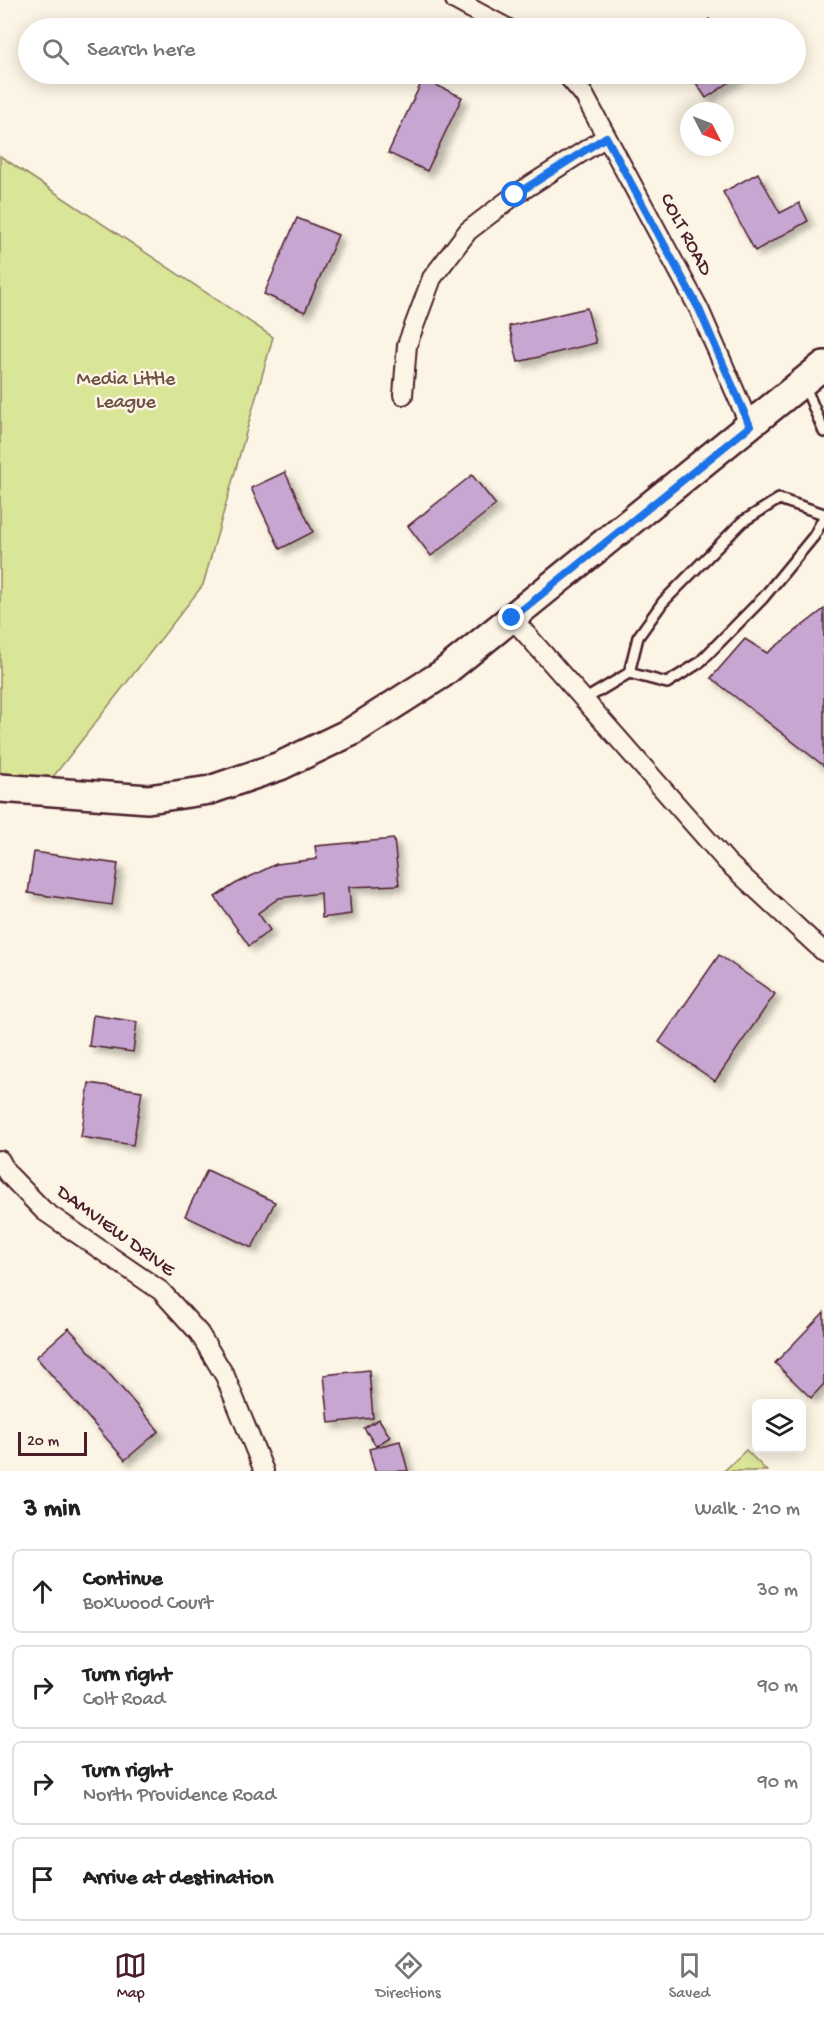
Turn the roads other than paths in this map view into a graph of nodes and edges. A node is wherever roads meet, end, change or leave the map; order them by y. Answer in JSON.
{"nodes":[{"id":1,"x":455,"y":0,"type":"edge"},
{"id":2,"x":488,"y":18,"type":"edge"},
{"id":3,"x":575,"y":84,"type":"edge"},
{"id":4,"x":606,"y":137,"type":"junction"},
{"id":5,"x":824,"y":365,"type":"edge"},
{"id":6,"x":803,"y":382,"type":"junction"},
{"id":7,"x":403,"y":395,"type":"dead end"},
{"id":8,"x":750,"y":426,"type":"junction"},
{"id":9,"x":824,"y":432,"type":"edge"},
{"id":10,"x":824,"y":516,"type":"edge"},
{"id":11,"x":512,"y":618,"type":"junction"},
{"id":12,"x":629,"y":673,"type":"junction"},
{"id":13,"x":584,"y":700,"type":"junction"},
{"id":14,"x":0,"y":788,"type":"edge"},
{"id":15,"x":824,"y":952,"type":"edge"},
{"id":16,"x":0,"y":1160,"type":"edge"},
{"id":17,"x":264,"y":1471,"type":"edge"}],
"edges":[{"from":1,"to":2,"type":"street"},
{"from":3,"to":4,"type":"street","name":"COLT ROAD"},
{"from":4,"to":7,"type":"street"},
{"from":4,"to":8,"type":"street","name":"COLT ROAD"},
{"from":5,"to":6,"type":"main road"},
{"from":6,"to":8,"type":"main road"},
{"from":6,"to":9,"type":"lane"},
{"from":8,"to":11,"type":"main road"},
{"from":10,"to":12,"type":"lane"},
{"from":10,"to":12,"type":"lane"},
{"from":11,"to":13,"type":"street"},
{"from":11,"to":14,"type":"main road"},
{"from":12,"to":13,"type":"lane"},
{"from":13,"to":15,"type":"street"},
{"from":16,"to":17,"type":"street","name":"DAMVIEW DRIVE"}]}
